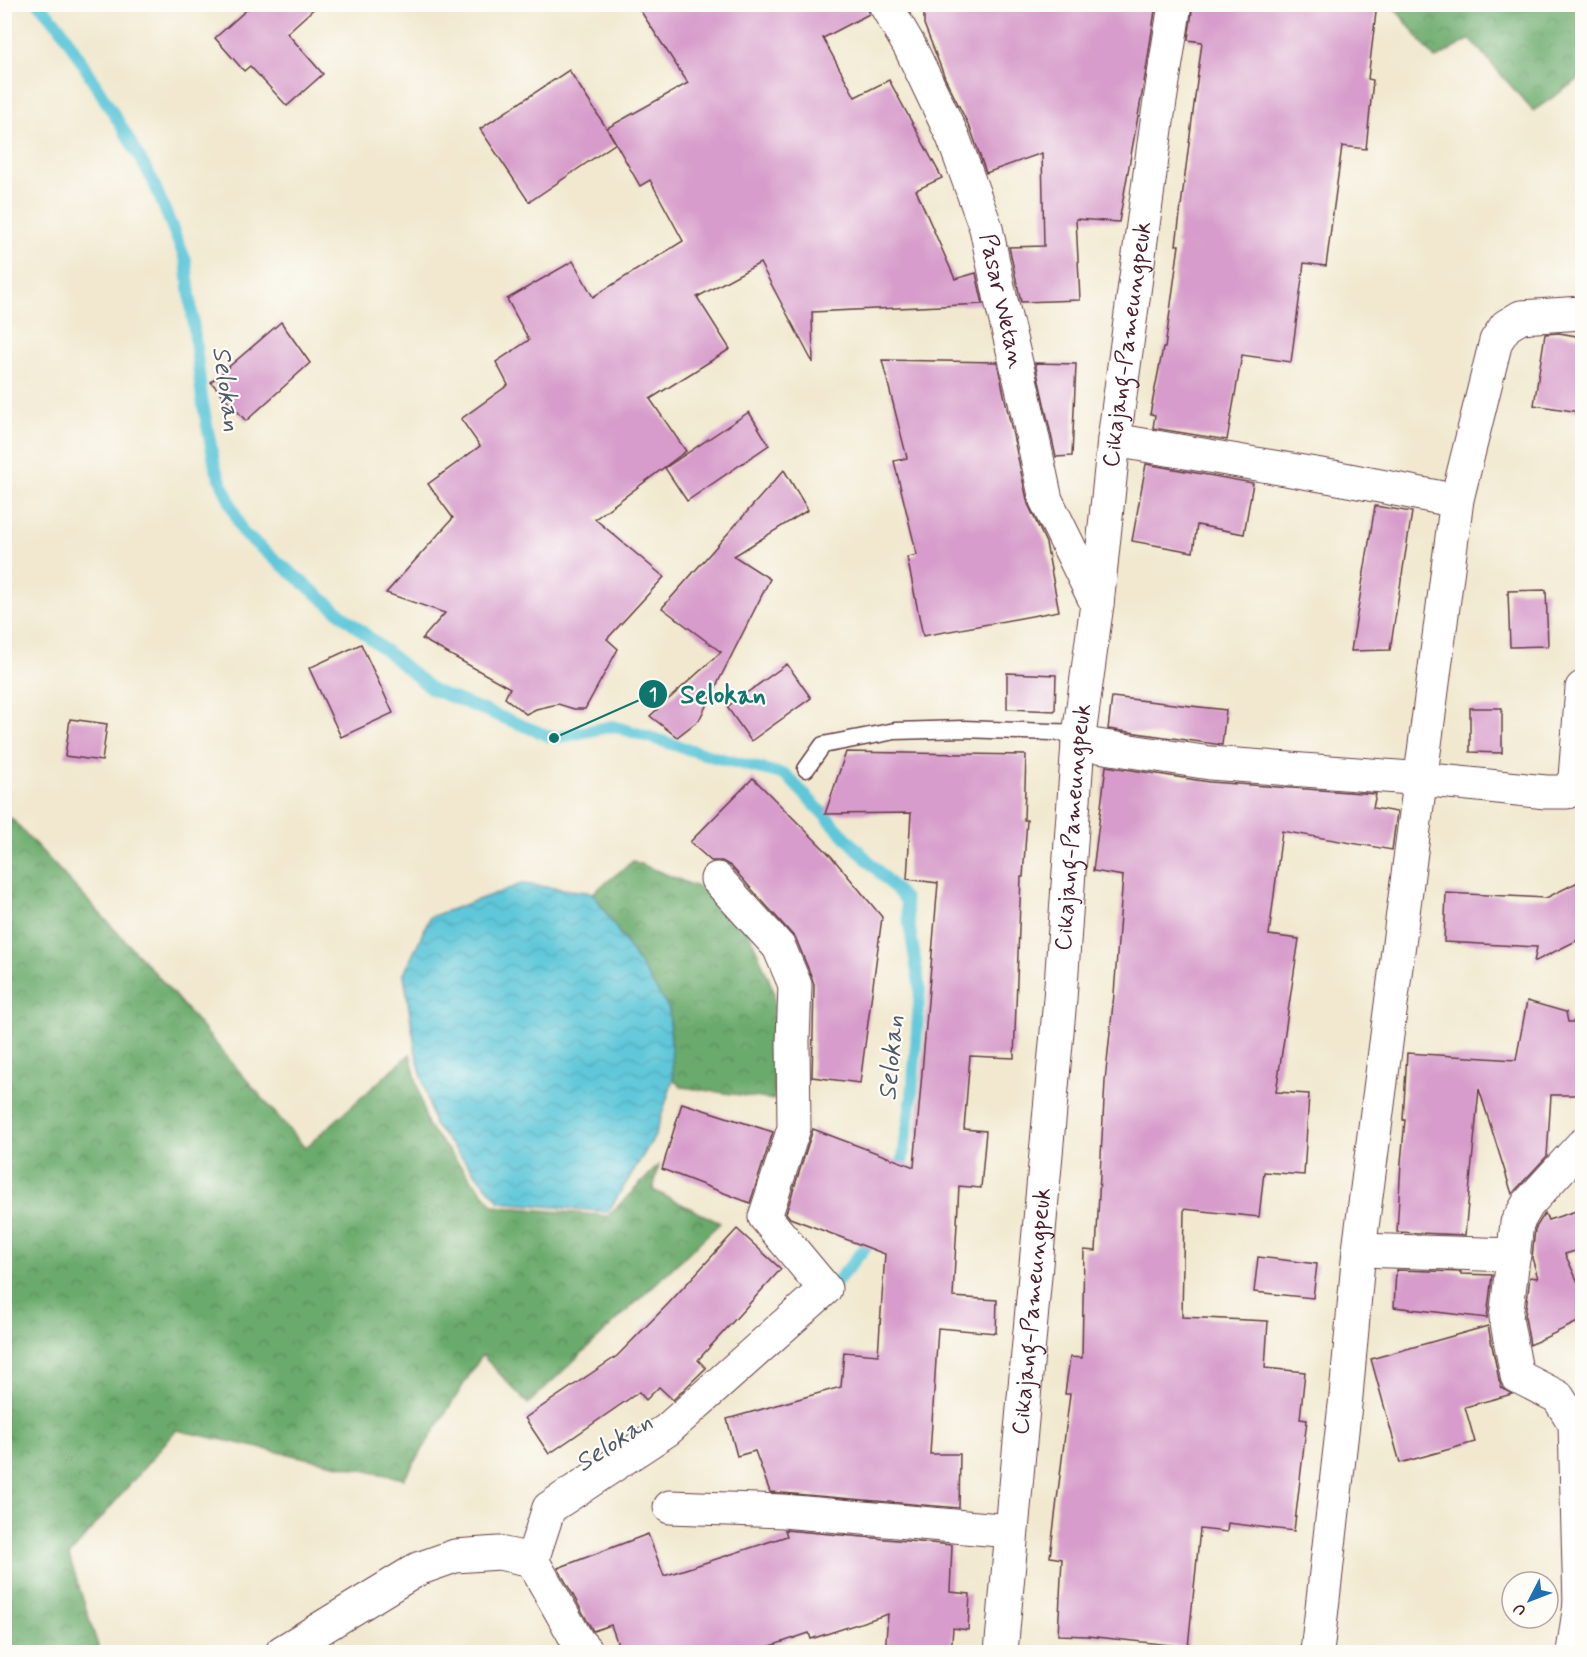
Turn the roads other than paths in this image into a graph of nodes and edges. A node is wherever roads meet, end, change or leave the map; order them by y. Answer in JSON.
{"nodes":[{"id":1,"x":885,"y":4,"type":"edge"},
{"id":2,"x":1175,"y":4,"type":"edge"},
{"id":3,"x":1582,"y":313,"type":"edge"},
{"id":4,"x":1114,"y":440,"type":"junction"},
{"id":5,"x":1457,"y":499,"type":"junction"},
{"id":6,"x":1097,"y":604,"type":"junction"},
{"id":7,"x":1582,"y":688,"type":"edge"},
{"id":8,"x":1078,"y":738,"type":"junction"},
{"id":9,"x":806,"y":769,"type":"dead end"},
{"id":10,"x":1420,"y":779,"type":"junction"},
{"id":11,"x":717,"y":879,"type":"dead end"},
{"id":12,"x":1582,"y":1145,"type":"edge"},
{"id":13,"x":1359,"y":1250,"type":"junction"},
{"id":14,"x":1514,"y":1256,"type":"junction"},
{"id":15,"x":670,"y":1507,"type":"dead end"},
{"id":16,"x":1011,"y":1531,"type":"junction"},
{"id":17,"x":532,"y":1560,"type":"junction"},
{"id":18,"x":1581,"y":1604,"type":"edge"},
{"id":19,"x":282,"y":1653,"type":"edge"},
{"id":20,"x":587,"y":1653,"type":"edge"},
{"id":21,"x":1001,"y":1653,"type":"edge"},
{"id":22,"x":1317,"y":1653,"type":"edge"},
{"id":23,"x":1573,"y":1653,"type":"edge"}],
"edges":[{"from":1,"to":6,"type":"street","name":"Pasar Wetan"},
{"from":2,"to":4,"type":"street","name":"Cikajang-Pameungpeuk"},
{"from":3,"to":5,"type":"street"},
{"from":4,"to":5,"type":"street"},
{"from":4,"to":6,"type":"street","name":"Cikajang-Pameungpeuk"},
{"from":5,"to":10,"type":"street"},
{"from":6,"to":8,"type":"street","name":"Cikajang-Pameungpeuk"},
{"from":7,"to":10,"type":"street"},
{"from":8,"to":9,"type":"lane"},
{"from":8,"to":10,"type":"street"},
{"from":8,"to":16,"type":"street","name":"Cikajang-Pameungpeuk"},
{"from":10,"to":13,"type":"street"},
{"from":11,"to":17,"type":"street"},
{"from":12,"to":14,"type":"street"},
{"from":13,"to":14,"type":"street"},
{"from":13,"to":22,"type":"street"},
{"from":14,"to":18,"type":"street"},
{"from":15,"to":16,"type":"street"},
{"from":16,"to":21,"type":"street","name":"Cikajang-Pameungpeuk"},
{"from":17,"to":19,"type":"street"},
{"from":17,"to":20,"type":"street"},
{"from":18,"to":23,"type":"street"}]}
